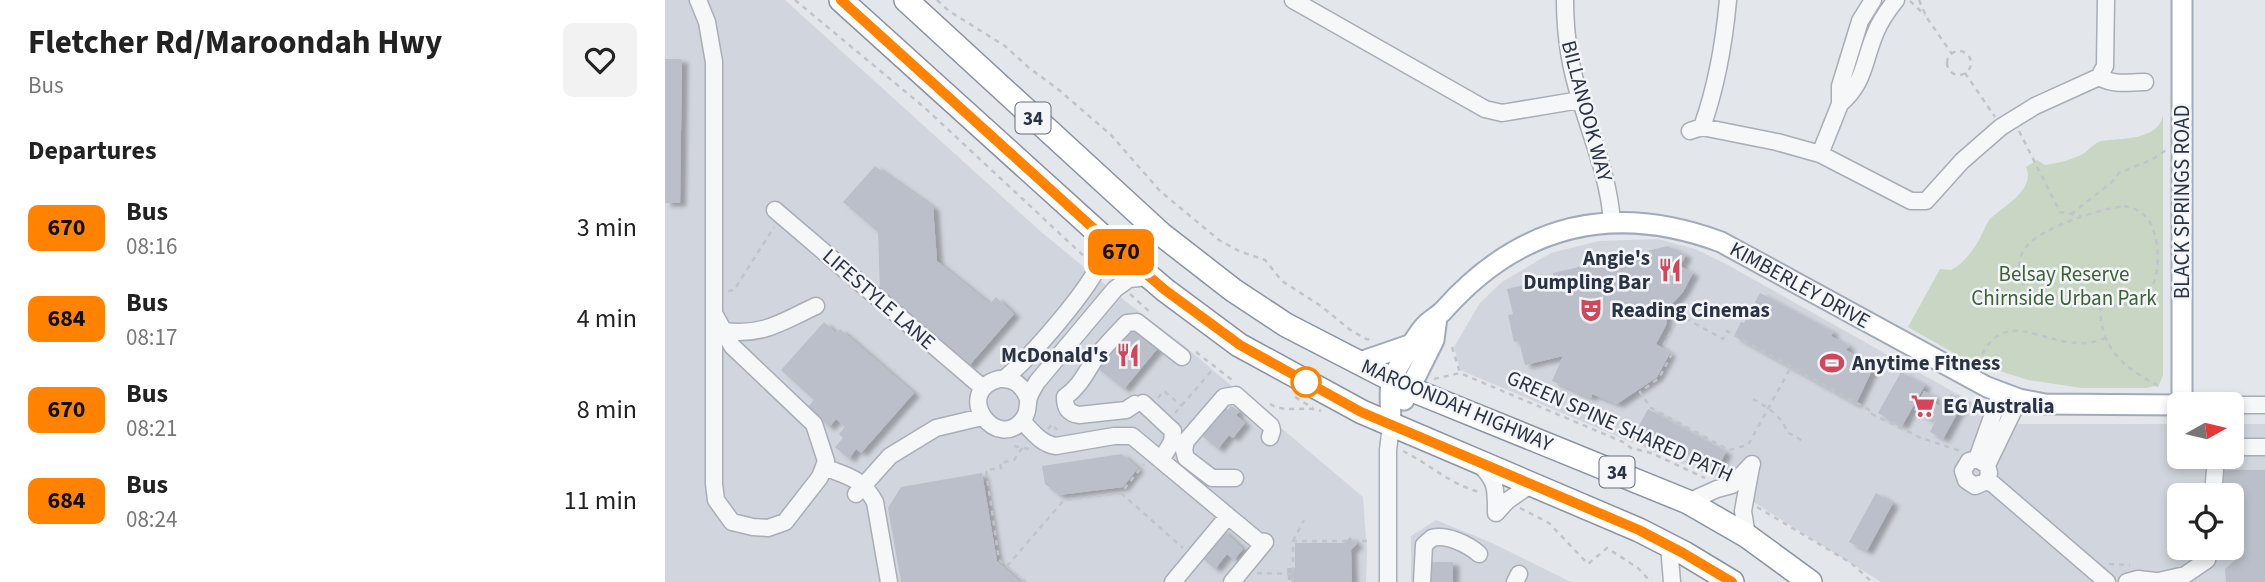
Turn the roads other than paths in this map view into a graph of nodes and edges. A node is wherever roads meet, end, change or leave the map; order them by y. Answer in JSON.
{"nodes":[{"id":1,"x":698,"y":0,"type":"edge"},
{"id":2,"x":841,"y":0,"type":"edge"},
{"id":3,"x":906,"y":0,"type":"edge"},
{"id":4,"x":1293,"y":0,"type":"edge"},
{"id":5,"x":1565,"y":0,"type":"edge"},
{"id":6,"x":1728,"y":0,"type":"edge"},
{"id":7,"x":1873,"y":0,"type":"edge"},
{"id":8,"x":1896,"y":0,"type":"edge"},
{"id":9,"x":2106,"y":0,"type":"edge"},
{"id":10,"x":2182,"y":0,"type":"edge"},
{"id":11,"x":2099,"y":77,"type":"junction"},
{"id":12,"x":2145,"y":82,"type":"dead end"},
{"id":13,"x":1580,"y":100,"type":"junction"},
{"id":14,"x":1840,"y":104,"type":"junction"},
{"id":15,"x":1820,"y":154,"type":"junction"},
{"id":16,"x":779,"y":213,"type":"road end"},
{"id":17,"x":1612,"y":222,"type":"junction"},
{"id":18,"x":1103,"y":237,"type":"junction"},
{"id":19,"x":1150,"y":276,"type":"junction"},
{"id":20,"x":816,"y":306,"type":"dead end"},
{"id":21,"x":715,"y":314,"type":"junction"},
{"id":22,"x":1437,"y":317,"type":"junction"},
{"id":23,"x":725,"y":331,"type":"junction"},
{"id":24,"x":1412,"y":344,"type":"junction"},
{"id":25,"x":1182,"y":356,"type":"dead end"},
{"id":26,"x":1357,"y":363,"type":"junction"},
{"id":27,"x":1005,"y":378,"type":"junction"},
{"id":28,"x":1407,"y":380,"type":"junction"},
{"id":29,"x":983,"y":388,"type":"junction"},
{"id":30,"x":2181,"y":392,"type":"edge"},
{"id":31,"x":2010,"y":396,"type":"junction"},
{"id":32,"x":1028,"y":399,"type":"junction"},
{"id":33,"x":2167,"y":405,"type":"edge"},
{"id":34,"x":2244,"y":405,"type":"edge"},
{"id":35,"x":2265,"y":405,"type":"edge"},
{"id":36,"x":982,"y":417,"type":"junction"},
{"id":37,"x":1022,"y":421,"type":"junction"},
{"id":38,"x":1390,"y":435,"type":"junction"},
{"id":39,"x":1270,"y":437,"type":"dead end"},
{"id":40,"x":2244,"y":447,"type":"edge"},
{"id":41,"x":2265,"y":447,"type":"edge"},
{"id":42,"x":1160,"y":460,"type":"junction"},
{"id":43,"x":1475,"y":460,"type":"junction"},
{"id":44,"x":824,"y":467,"type":"junction"},
{"id":45,"x":1235,"y":478,"type":"dead end"},
{"id":46,"x":1531,"y":485,"type":"junction"},
{"id":47,"x":859,"y":490,"type":"junction"},
{"id":48,"x":1688,"y":502,"type":"junction"},
{"id":49,"x":1228,"y":516,"type":"junction"},
{"id":50,"x":1747,"y":536,"type":"junction"},
{"id":51,"x":1669,"y":546,"type":"junction"},
{"id":52,"x":1479,"y":554,"type":"dead end"},
{"id":53,"x":2203,"y":560,"type":"edge"},
{"id":54,"x":2207,"y":560,"type":"edge"},
{"id":55,"x":2162,"y":581,"type":"edge"},
{"id":56,"x":889,"y":582,"type":"edge"},
{"id":57,"x":1173,"y":582,"type":"edge"},
{"id":58,"x":1232,"y":582,"type":"edge"},
{"id":59,"x":1388,"y":582,"type":"edge"},
{"id":60,"x":1422,"y":582,"type":"edge"},
{"id":61,"x":1672,"y":582,"type":"edge"},
{"id":62,"x":1732,"y":582,"type":"edge"},
{"id":63,"x":1810,"y":582,"type":"edge"},
{"id":64,"x":2107,"y":582,"type":"edge"},
{"id":65,"x":2127,"y":582,"type":"edge"},
{"id":66,"x":2195,"y":582,"type":"edge"}],
"edges":[{"from":1,"to":21,"type":"street"},
{"from":2,"to":18,"type":"highway","name":"MAROONDAH HIGHWAY","number":"34"},
{"from":3,"to":26,"type":"highway","name":"MAROONDAH HIGHWAY","number":"34"},
{"from":4,"to":13,"type":"street"},
{"from":5,"to":13,"type":"street","name":"BILLANOOK WAY"},
{"from":6,"to":15,"type":"street"},
{"from":7,"to":14,"type":"street"},
{"from":8,"to":14,"type":"street"},
{"from":9,"to":11,"type":"street"},
{"from":10,"to":30,"type":"main road","name":"BLACK SPRINGS ROAD"},
{"from":11,"to":12,"type":"street"},
{"from":11,"to":15,"type":"street"},
{"from":13,"to":17,"type":"street","name":"BILLANOOK WAY"},
{"from":14,"to":15,"type":"street"},
{"from":16,"to":29,"type":"street","name":"LIFESTYLE LANE"},
{"from":17,"to":22,"type":"main road","name":"KIMBERLEY DRIVE"},
{"from":17,"to":31,"type":"main road","name":"KIMBERLEY DRIVE"},
{"from":18,"to":19,"type":"highway","name":"MAROONDAH HIGHWAY","number":"34"},
{"from":18,"to":27,"type":"street"},
{"from":19,"to":32,"type":"street"},
{"from":19,"to":38,"type":"highway","name":"MAROONDAH HIGHWAY","number":"34"},
{"from":20,"to":23,"type":"street"},
{"from":21,"to":23,"type":"street"},
{"from":21,"to":44,"type":"street"},
{"from":22,"to":24,"type":"main road","name":"KIMBERLEY DRIVE"},
{"from":22,"to":28,"type":"main road","name":"KIMBERLEY DRIVE"},
{"from":23,"to":44,"type":"street"},
{"from":24,"to":26,"type":"main road"},
{"from":24,"to":28,"type":"main road","name":"KIMBERLEY DRIVE"},
{"from":25,"to":42,"type":"street"},
{"from":26,"to":28,"type":"highway","name":"MAROONDAH HIGHWAY","number":"34"},
{"from":27,"to":29,"type":"street"},
{"from":27,"to":32,"type":"street"},
{"from":28,"to":38,"type":"main road","name":"KIMBERLEY DRIVE"},
{"from":28,"to":48,"type":"highway","name":"MAROONDAH HIGHWAY","number":"34"},
{"from":29,"to":36,"type":"street"},
{"from":31,"to":33,"type":"main road","name":"KIMBERLEY DRIVE"},
{"from":31,"to":64,"type":"street"},
{"from":32,"to":37,"type":"street"},
{"from":34,"to":35,"type":"street"},
{"from":36,"to":37,"type":"street"},
{"from":36,"to":47,"type":"street"},
{"from":37,"to":42,"type":"street"},
{"from":38,"to":43,"type":"highway","name":"MAROONDAH HIGHWAY","number":"34"},
{"from":38,"to":59,"type":"street"},
{"from":39,"to":45,"type":"street"},
{"from":40,"to":41,"type":"street"},
{"from":42,"to":49,"type":"street"},
{"from":43,"to":46,"type":"highway","name":"MAROONDAH HIGHWAY","number":"34"},
{"from":43,"to":46,"type":"street"},
{"from":44,"to":47,"type":"street"},
{"from":46,"to":51,"type":"highway","name":"MAROONDAH HIGHWAY","number":"34"},
{"from":47,"to":56,"type":"street"},
{"from":48,"to":50,"type":"highway","name":"MAROONDAH HIGHWAY","number":"34"},
{"from":48,"to":50,"type":"street"},
{"from":49,"to":57,"type":"street"},
{"from":49,"to":58,"type":"street"},
{"from":50,"to":63,"type":"highway","name":"MAROONDAH HIGHWAY","number":"34"},
{"from":51,"to":61,"type":"street"},
{"from":51,"to":62,"type":"highway","name":"MAROONDAH HIGHWAY","number":"34"},
{"from":52,"to":60,"type":"street"},
{"from":53,"to":55,"type":"street"},
{"from":54,"to":66,"type":"street"},
{"from":55,"to":65,"type":"street"}]}
